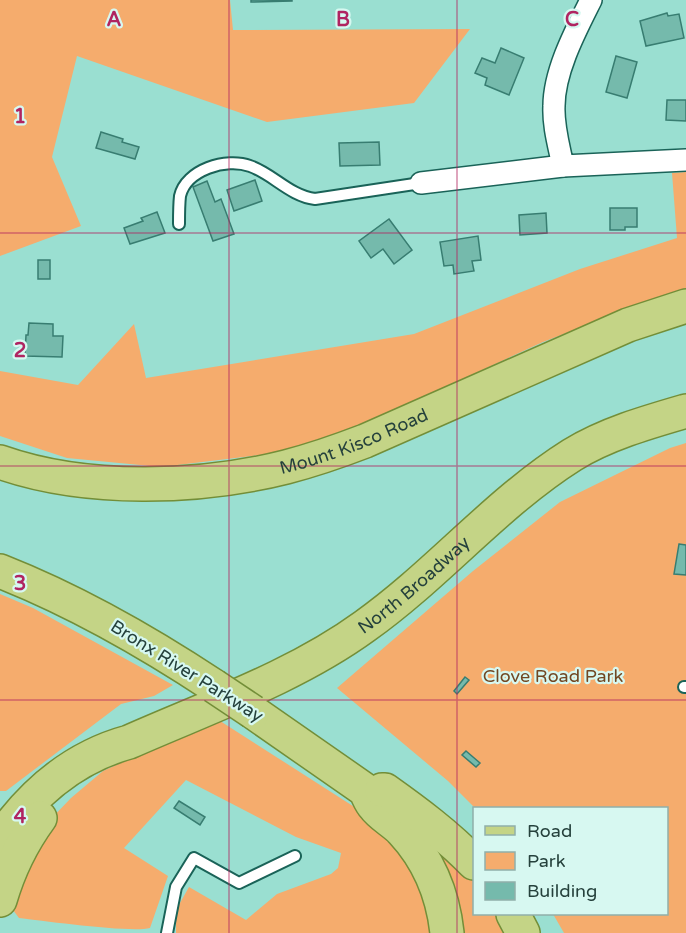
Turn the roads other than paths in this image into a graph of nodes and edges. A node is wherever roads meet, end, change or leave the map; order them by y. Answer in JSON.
{"nodes":[{"id":1,"x":591,"y":0,"type":"edge"},
{"id":2,"x":686,"y":160,"type":"edge"},
{"id":3,"x":563,"y":166,"type":"junction"},
{"id":4,"x":421,"y":183,"type":"joint"},
{"id":5,"x":179,"y":224,"type":"dead end"},
{"id":6,"x":686,"y":306,"type":"edge"},
{"id":7,"x":686,"y":411,"type":"edge"},
{"id":8,"x":0,"y":462,"type":"edge"},
{"id":9,"x":0,"y":571,"type":"edge"},
{"id":10,"x":129,"y":742,"type":"junction"},
{"id":11,"x":365,"y":790,"type":"junction"},
{"id":12,"x":0,"y":839,"type":"edge"},
{"id":13,"x":295,"y":856,"type":"dead end"},
{"id":14,"x":473,"y":862,"type":"edge"},
{"id":15,"x":0,"y":900,"type":"edge"},
{"id":16,"x":514,"y":915,"type":"edge"},
{"id":17,"x":167,"y":933,"type":"edge"},
{"id":18,"x":447,"y":933,"type":"edge"},
{"id":19,"x":523,"y":933,"type":"edge"}],
"edges":[{"from":1,"to":3,"type":"street"},
{"from":2,"to":3,"type":"street"},
{"from":3,"to":4,"type":"street"},
{"from":4,"to":5,"type":"lane"},
{"from":6,"to":8,"type":"main road","name":"Mount Kisco Road"},
{"from":7,"to":10,"type":"main road","name":"North Broadway"},
{"from":9,"to":11,"type":"main road","name":"Bronx River Parkway","bridge":true},
{"from":10,"to":12,"type":"main road","name":"North Broadway"},
{"from":10,"to":15,"type":"main road","name":"North Broadway"},
{"from":11,"to":14,"type":"main road","name":"Bronx River Parkway"},
{"from":11,"to":18,"type":"main road","name":"Bronx River Parkway"},
{"from":13,"to":17,"type":"lane"},
{"from":16,"to":19,"type":"main road"}]}
